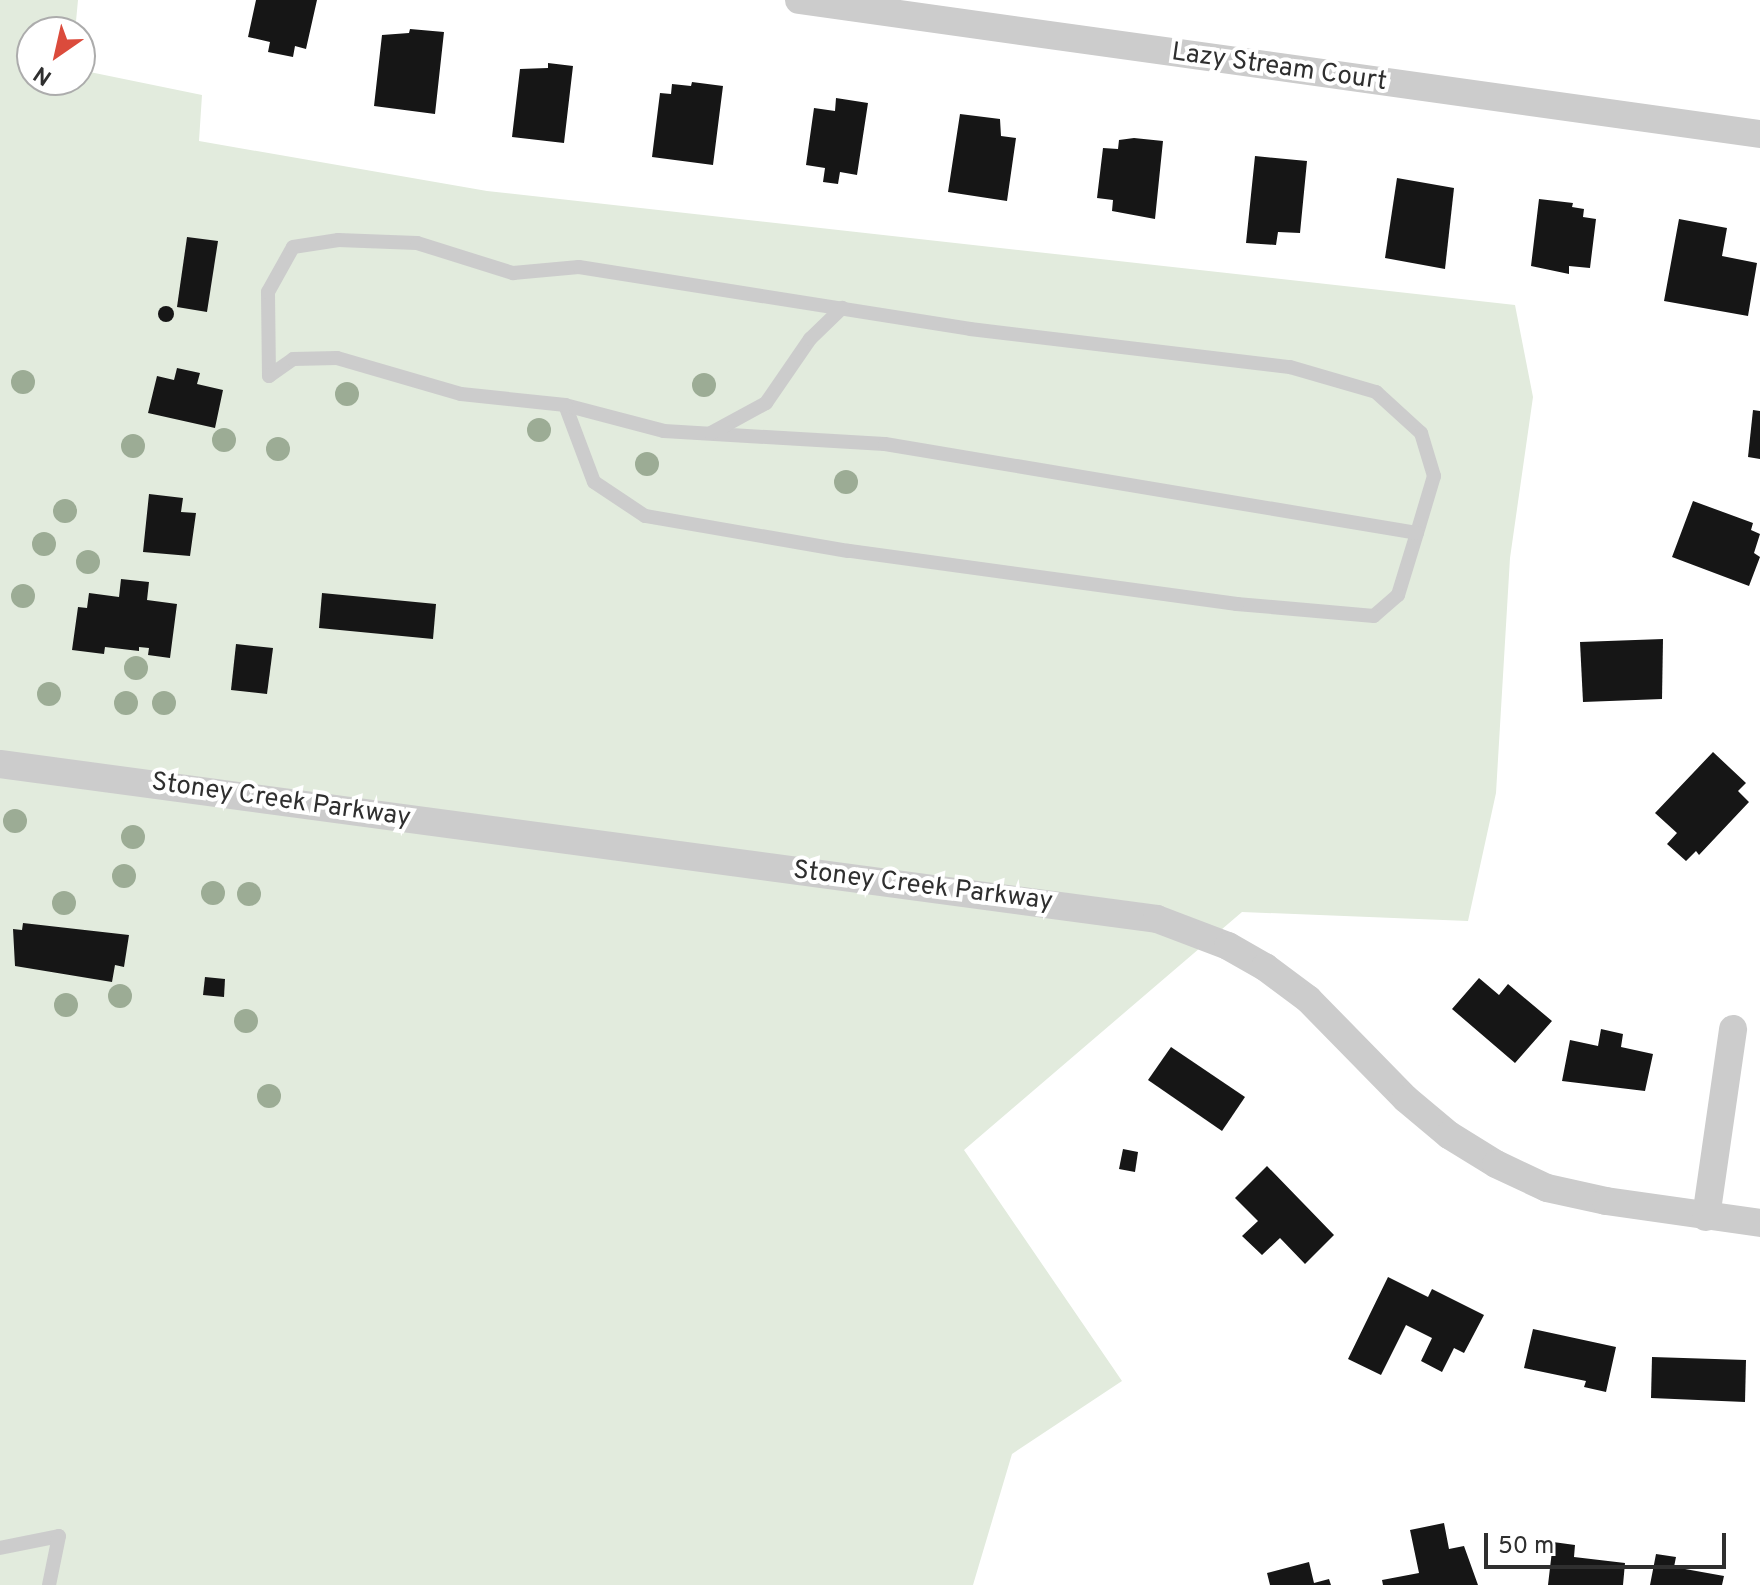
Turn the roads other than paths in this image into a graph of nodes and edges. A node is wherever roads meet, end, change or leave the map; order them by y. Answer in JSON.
{"nodes":[{"id":1,"x":799,"y":0,"type":"edge"},
{"id":2,"x":1760,"y":134,"type":"edge"},
{"id":3,"x":842,"y":308,"type":"junction"},
{"id":4,"x":565,"y":405,"type":"junction"},
{"id":5,"x":710,"y":433,"type":"junction"},
{"id":6,"x":1417,"y":533,"type":"junction"},
{"id":7,"x":0,"y":764,"type":"edge"},
{"id":8,"x":1733,"y":1029,"type":"dead end"},
{"id":9,"x":1706,"y":1217,"type":"junction"},
{"id":10,"x":1760,"y":1223,"type":"edge"},
{"id":11,"x":0,"y":1548,"type":"edge"},
{"id":12,"x":49,"y":1585,"type":"edge"}],
"edges":[{"from":1,"to":2,"type":"street","name":"Lazy Stream Court"},
{"from":3,"to":4,"type":"lane"},
{"from":3,"to":5,"type":"lane"},
{"from":3,"to":6,"type":"lane"},
{"from":4,"to":5,"type":"lane"},
{"from":4,"to":6,"type":"lane"},
{"from":5,"to":6,"type":"lane"},
{"from":7,"to":9,"type":"street","name":"Stoney Creek Parkway"},
{"from":8,"to":9,"type":"street"},
{"from":9,"to":10,"type":"street","name":"Stoney Creek Parkway"},
{"from":11,"to":12,"type":"lane"}]}
